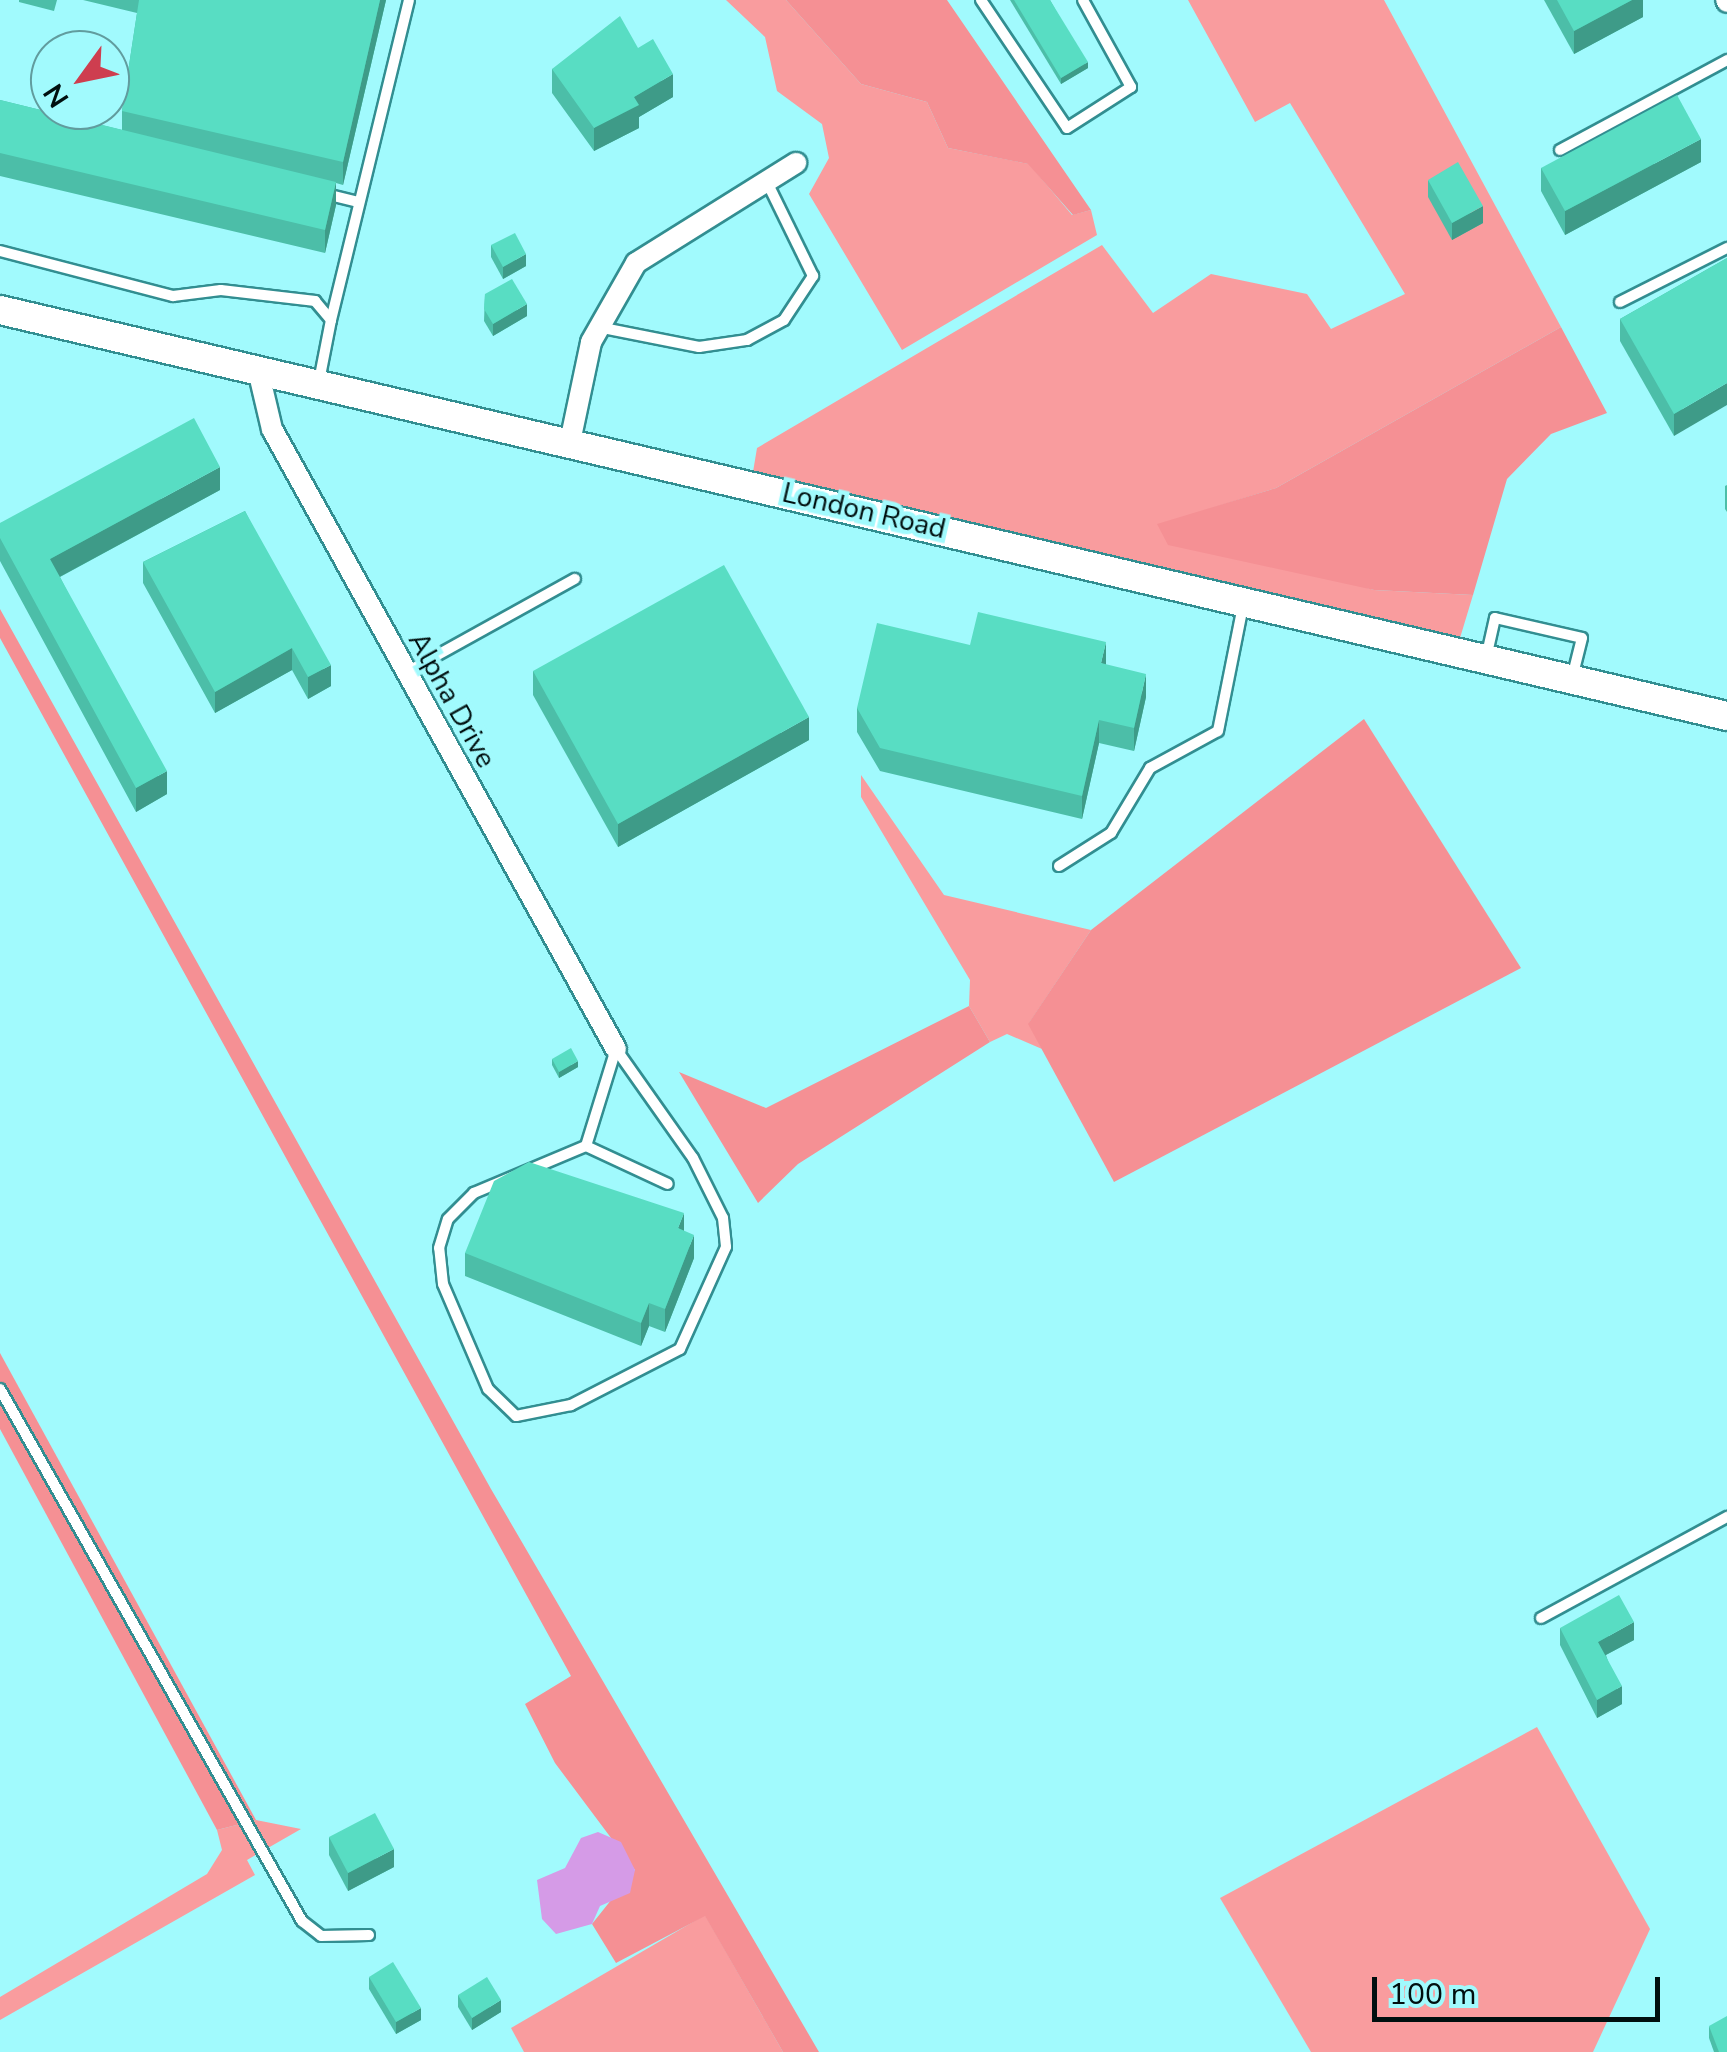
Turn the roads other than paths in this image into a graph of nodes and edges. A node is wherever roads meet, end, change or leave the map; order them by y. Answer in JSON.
{"nodes":[{"id":1,"x":409,"y":0,"type":"edge"},
{"id":2,"x":981,"y":0,"type":"edge"},
{"id":3,"x":1084,"y":0,"type":"edge"},
{"id":4,"x":1727,"y":60,"type":"edge"},
{"id":5,"x":1560,"y":150,"type":"dead end"},
{"id":6,"x":796,"y":163,"type":"dead end"},
{"id":7,"x":766,"y":180,"type":"junction"},
{"id":8,"x":302,"y":188,"type":"edge"},
{"id":9,"x":359,"y":202,"type":"junction"},
{"id":10,"x":1727,"y":248,"type":"edge"},
{"id":11,"x":0,"y":251,"type":"edge"},
{"id":12,"x":1620,"y":302,"type":"dead end"},
{"id":13,"x":0,"y":310,"type":"edge"},
{"id":14,"x":331,"y":320,"type":"junction"},
{"id":15,"x":597,"y":327,"type":"junction"},
{"id":16,"x":258,"y":370,"type":"junction"},
{"id":17,"x":318,"y":384,"type":"junction"},
{"id":18,"x":570,"y":442,"type":"junction"},
{"id":19,"x":576,"y":579,"type":"dead end"},
{"id":20,"x":1244,"y":600,"type":"junction"},
{"id":21,"x":1486,"y":659,"type":"junction"},
{"id":22,"x":406,"y":672,"type":"junction"},
{"id":23,"x":1572,"y":678,"type":"junction"},
{"id":24,"x":1721,"y":719,"type":"edge"},
{"id":25,"x":1059,"y":866,"type":"dead end"},
{"id":26,"x":616,"y":1049,"type":"junction"},
{"id":27,"x":586,"y":1146,"type":"junction"},
{"id":28,"x":668,"y":1184,"type":"dead end"},
{"id":29,"x":0,"y":1389,"type":"edge"},
{"id":30,"x":1727,"y":1516,"type":"edge"},
{"id":31,"x":1541,"y":1618,"type":"dead end"},
{"id":32,"x":370,"y":1935,"type":"dead end"}],
"edges":[{"from":1,"to":9,"type":"lane"},
{"from":2,"to":3,"type":"lane"},
{"from":4,"to":5,"type":"lane"},
{"from":6,"to":7,"type":"street"},
{"from":7,"to":15,"type":"street"},
{"from":7,"to":15,"type":"lane"},
{"from":8,"to":9,"type":"lane"},
{"from":9,"to":14,"type":"lane"},
{"from":10,"to":12,"type":"lane"},
{"from":11,"to":14,"type":"lane"},
{"from":13,"to":16,"type":"street","name":"London Road"},
{"from":14,"to":17,"type":"lane"},
{"from":15,"to":18,"type":"street"},
{"from":16,"to":17,"type":"street","name":"London Road"},
{"from":16,"to":22,"type":"street","name":"Alpha Drive"},
{"from":17,"to":18,"type":"street","name":"London Road"},
{"from":18,"to":20,"type":"street","name":"London Road"},
{"from":19,"to":22,"type":"lane"},
{"from":20,"to":21,"type":"street","name":"London Road"},
{"from":20,"to":25,"type":"lane"},
{"from":21,"to":23,"type":"street","name":"London Road"},
{"from":21,"to":23,"type":"lane"},
{"from":22,"to":26,"type":"street","name":"Alpha Drive"},
{"from":23,"to":24,"type":"street","name":"London Road"},
{"from":26,"to":27,"type":"lane"},
{"from":26,"to":27,"type":"lane"},
{"from":27,"to":28,"type":"lane"},
{"from":29,"to":32,"type":"lane"},
{"from":30,"to":31,"type":"lane"}]}
